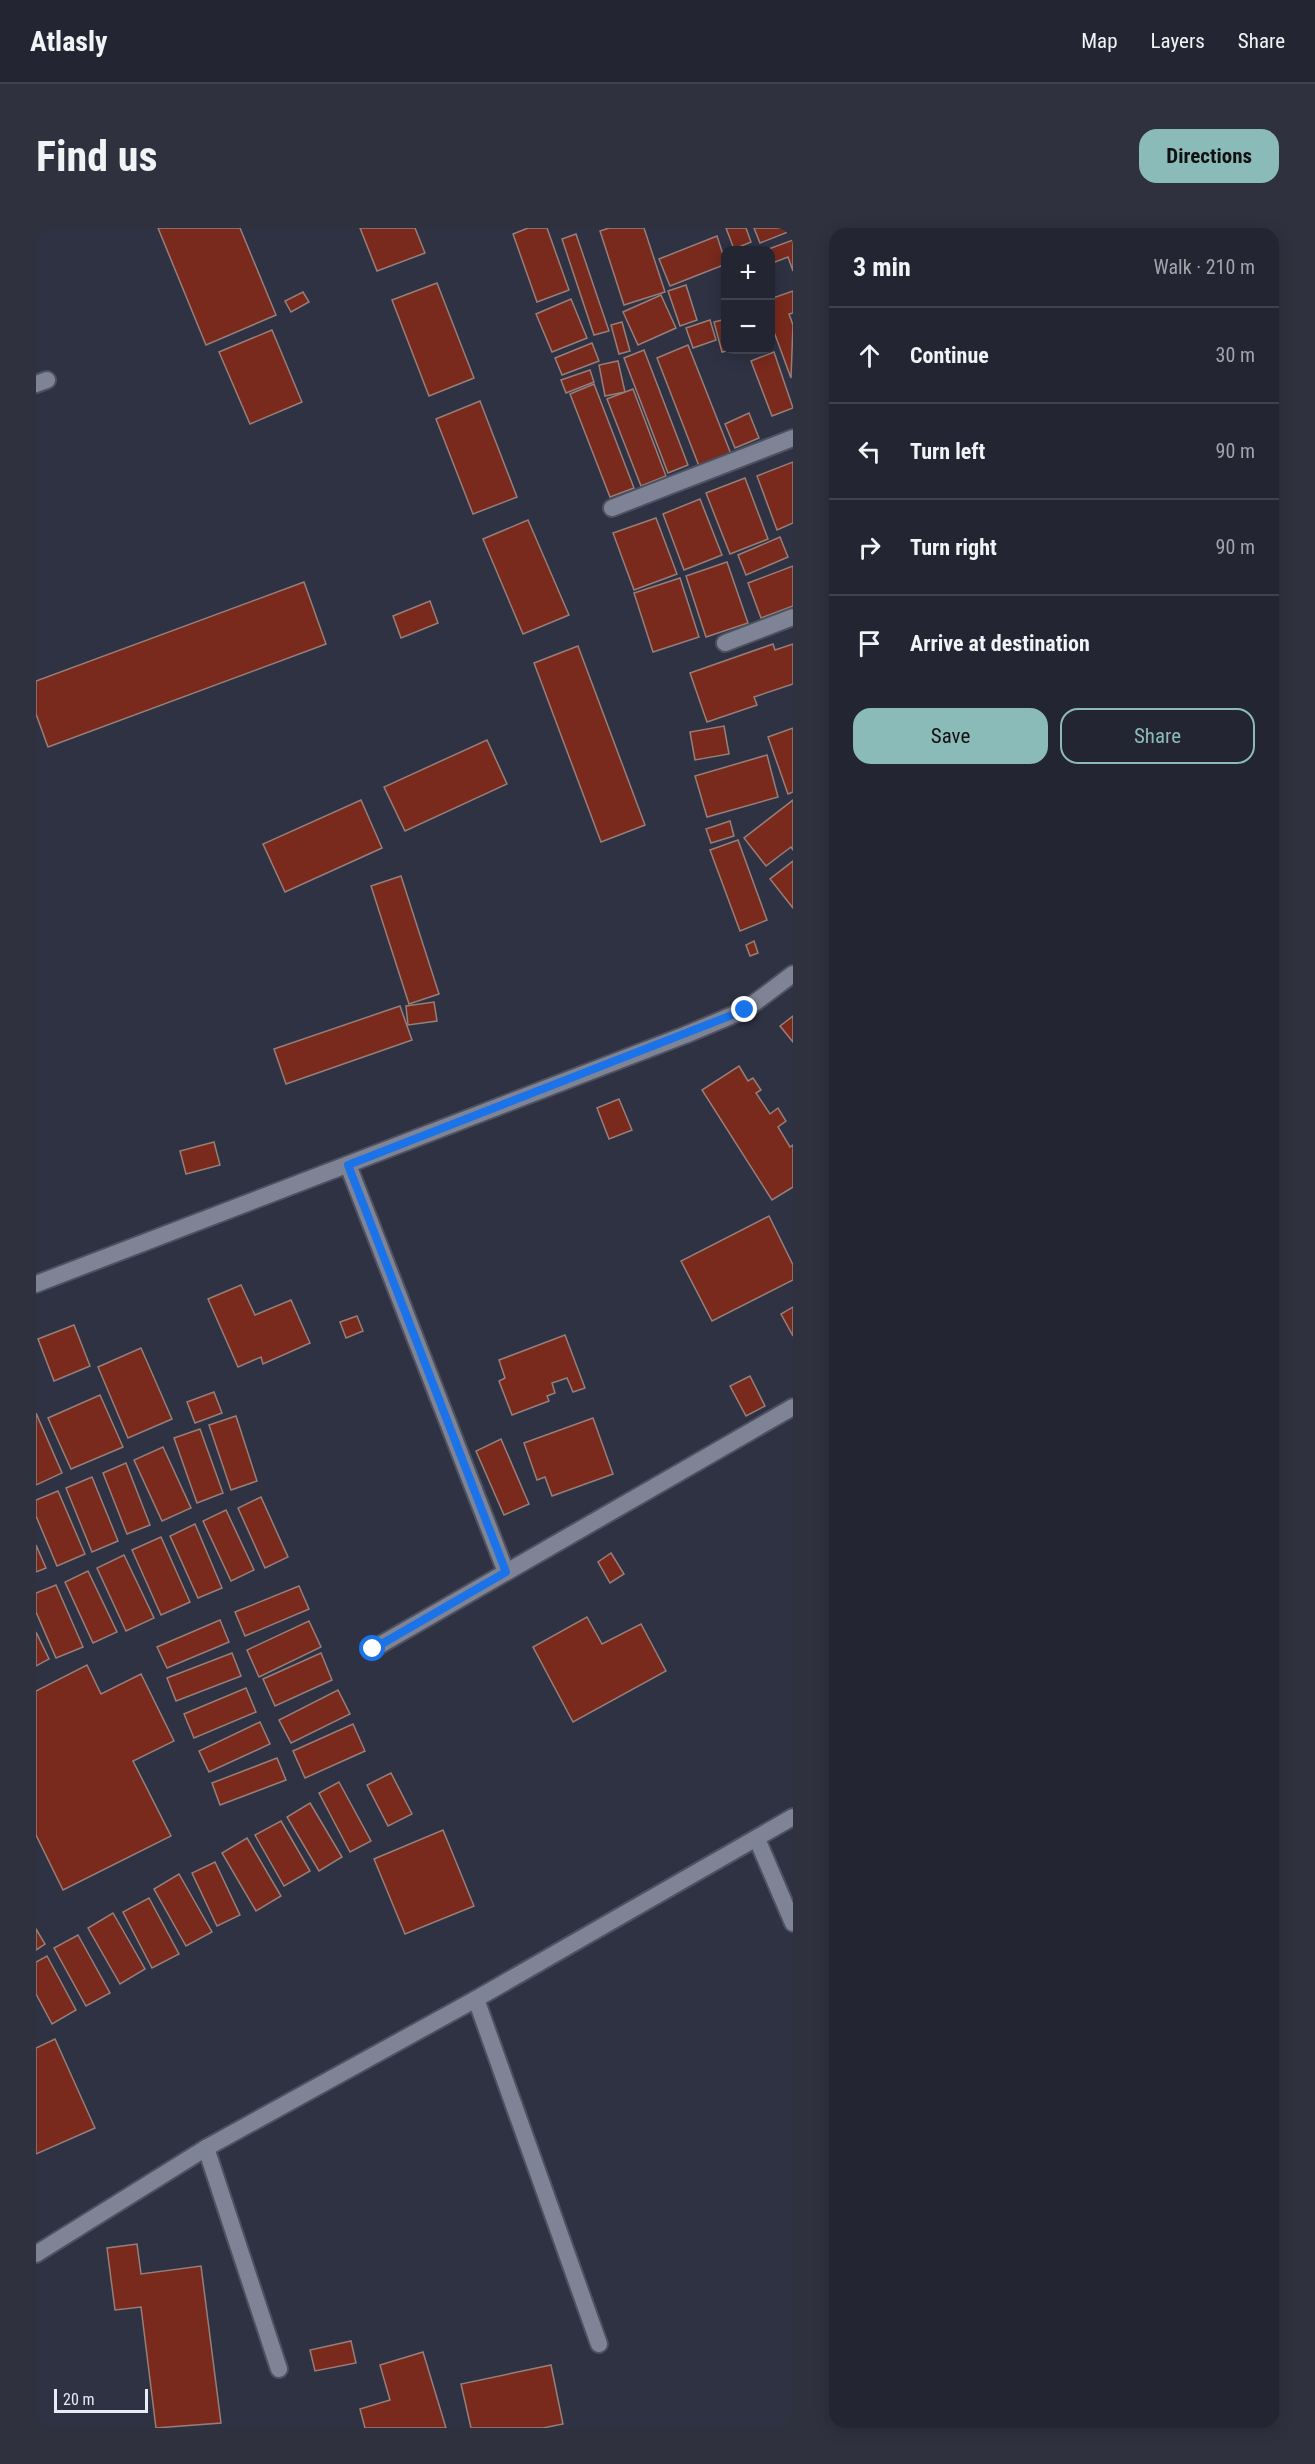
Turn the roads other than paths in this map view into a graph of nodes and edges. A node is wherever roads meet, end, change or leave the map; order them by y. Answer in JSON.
{"nodes":[{"id":1,"x":793,"y":438,"type":"edge"},
{"id":2,"x":612,"y":508,"type":"dead end"},
{"id":3,"x":793,"y":617,"type":"edge"},
{"id":4,"x":724,"y":643,"type":"dead end"},
{"id":5,"x":793,"y":974,"type":"edge"},
{"id":6,"x":348,"y":1165,"type":"junction"},
{"id":7,"x":36,"y":1284,"type":"edge"},
{"id":8,"x":793,"y":1407,"type":"edge"},
{"id":9,"x":506,"y":1572,"type":"junction"},
{"id":10,"x":373,"y":1649,"type":"dead end"},
{"id":11,"x":793,"y":1817,"type":"edge"},
{"id":12,"x":757,"y":1839,"type":"junction"},
{"id":13,"x":793,"y":1923,"type":"edge"},
{"id":14,"x":476,"y":1999,"type":"junction"},
{"id":15,"x":207,"y":2148,"type":"junction"},
{"id":16,"x":36,"y":2254,"type":"edge"},
{"id":17,"x":599,"y":2344,"type":"dead end"},
{"id":18,"x":279,"y":2369,"type":"dead end"}],
"edges":[{"from":1,"to":2,"type":"street"},
{"from":3,"to":4,"type":"street"},
{"from":5,"to":6,"type":"street"},
{"from":6,"to":7,"type":"street"},
{"from":6,"to":9,"type":"street"},
{"from":8,"to":9,"type":"street"},
{"from":9,"to":10,"type":"street"},
{"from":11,"to":12,"type":"street"},
{"from":12,"to":13,"type":"street"},
{"from":12,"to":14,"type":"street"},
{"from":14,"to":15,"type":"street"},
{"from":14,"to":17,"type":"street"},
{"from":15,"to":16,"type":"street"},
{"from":15,"to":18,"type":"street"}]}
